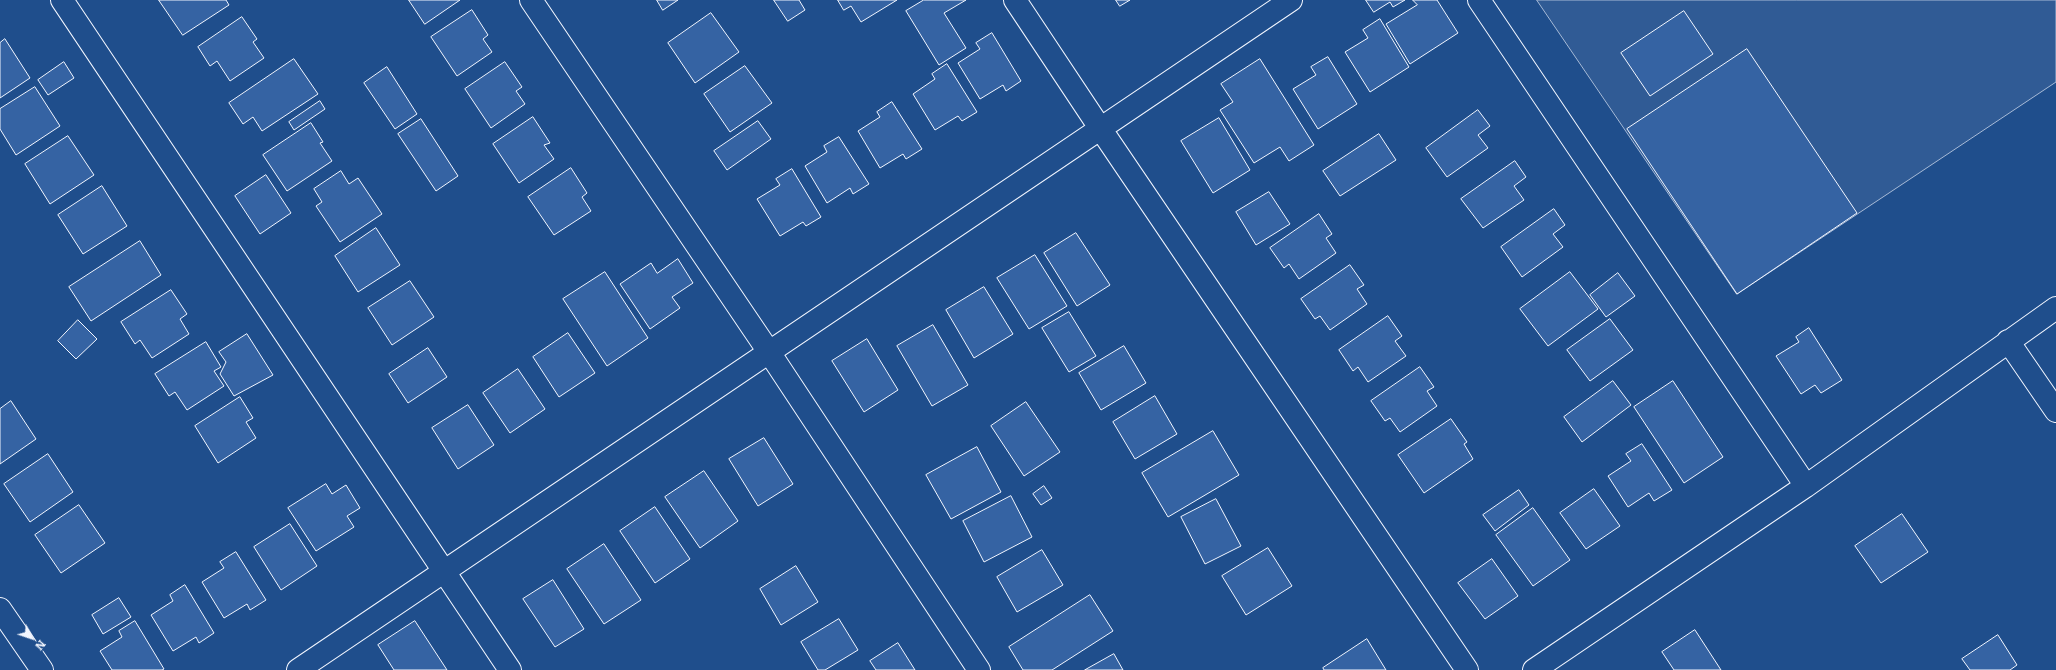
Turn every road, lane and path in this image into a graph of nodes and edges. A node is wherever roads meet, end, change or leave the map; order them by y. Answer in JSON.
{"nodes":[{"id":1,"x":62,"y":0,"type":"edge"},
{"id":2,"x":531,"y":0,"type":"edge"},
{"id":3,"x":1015,"y":0,"type":"edge"},
{"id":4,"x":1290,"y":0,"type":"edge"},
{"id":5,"x":1479,"y":0,"type":"edge"},
{"id":6,"x":1100,"y":128,"type":"junction"},
{"id":7,"x":2056,"y":308,"type":"edge"},
{"id":8,"x":2008,"y":341,"type":"junction"},
{"id":9,"x":769,"y":352,"type":"junction"},
{"id":10,"x":2056,"y":411,"type":"edge"},
{"id":11,"x":1806,"y":486,"type":"junction"},
{"id":12,"x":445,"y":572,"type":"junction"},
{"id":13,"x":0,"y":608,"type":"edge"},
{"id":14,"x":42,"y":670,"type":"edge"},
{"id":15,"x":298,"y":670,"type":"edge"},
{"id":16,"x":510,"y":670,"type":"edge"},
{"id":17,"x":979,"y":670,"type":"edge"},
{"id":18,"x":1467,"y":670,"type":"edge"},
{"id":19,"x":1534,"y":670,"type":"edge"}],
"edges":[{"from":1,"to":12,"type":"street"},
{"from":2,"to":9,"type":"street"},
{"from":3,"to":6,"type":"street"},
{"from":4,"to":6,"type":"street"},
{"from":5,"to":11,"type":"street"},
{"from":6,"to":9,"type":"street"},
{"from":6,"to":18,"type":"street"},
{"from":7,"to":8,"type":"street"},
{"from":8,"to":10,"type":"street"},
{"from":8,"to":11,"type":"street"},
{"from":9,"to":12,"type":"street"},
{"from":9,"to":17,"type":"street"},
{"from":11,"to":19,"type":"street"},
{"from":12,"to":15,"type":"street"},
{"from":12,"to":16,"type":"street"},
{"from":13,"to":14,"type":"street"}]}
